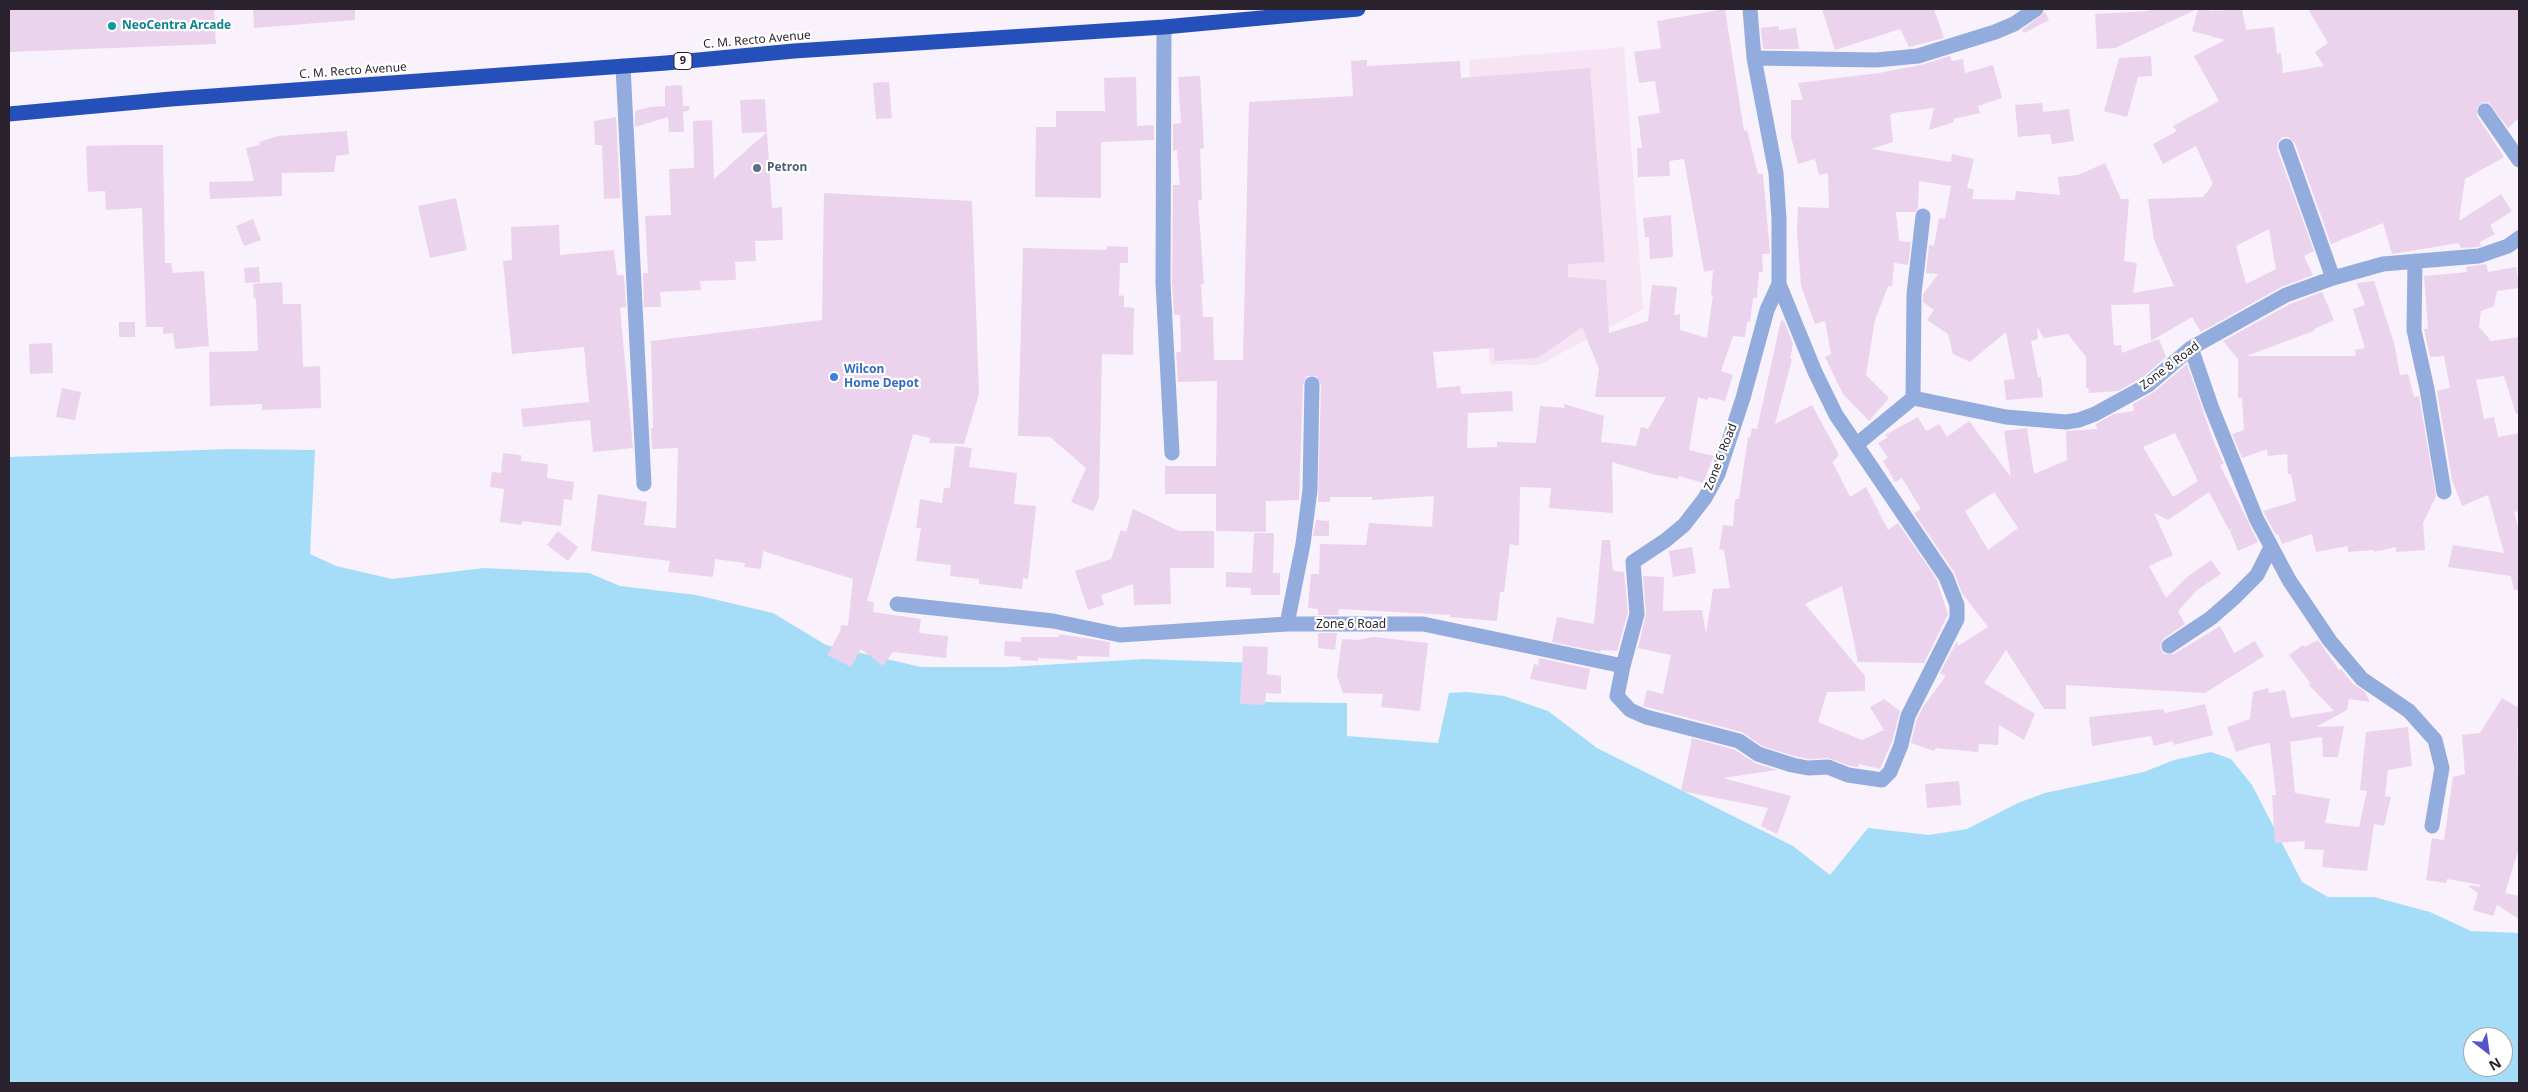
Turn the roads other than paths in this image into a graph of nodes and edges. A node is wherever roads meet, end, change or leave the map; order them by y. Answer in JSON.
{"nodes":[{"id":1,"x":1358,"y":9,"type":"edge"},
{"id":2,"x":1750,"y":9,"type":"edge"},
{"id":3,"x":2036,"y":9,"type":"edge"},
{"id":4,"x":1164,"y":27,"type":"junction"},
{"id":5,"x":1754,"y":58,"type":"junction"},
{"id":6,"x":622,"y":66,"type":"junction"},
{"id":7,"x":2485,"y":111,"type":"dead end"},
{"id":8,"x":9,"y":114,"type":"edge"},
{"id":9,"x":2286,"y":146,"type":"dead end"},
{"id":10,"x":2519,"y":160,"type":"edge"},
{"id":11,"x":1923,"y":216,"type":"dead end"},
{"id":12,"x":2519,"y":238,"type":"edge"},
{"id":13,"x":2416,"y":261,"type":"junction"},
{"id":14,"x":2333,"y":278,"type":"junction"},
{"id":15,"x":1779,"y":284,"type":"junction"},
{"id":16,"x":2191,"y":348,"type":"junction"},
{"id":17,"x":1312,"y":384,"type":"dead end"},
{"id":18,"x":1913,"y":398,"type":"junction"},
{"id":19,"x":1856,"y":445,"type":"junction"},
{"id":20,"x":1172,"y":453,"type":"dead end"},
{"id":21,"x":644,"y":484,"type":"dead end"},
{"id":22,"x":2444,"y":492,"type":"dead end"},
{"id":23,"x":2270,"y":548,"type":"junction"},
{"id":24,"x":897,"y":604,"type":"dead end"},
{"id":25,"x":1287,"y":624,"type":"junction"},
{"id":26,"x":2168,"y":646,"type":"dead end"},
{"id":27,"x":1623,"y":666,"type":"junction"},
{"id":28,"x":2432,"y":826,"type":"dead end"}],
"edges":[{"from":1,"to":4,"type":"highway","name":"C. M. Recto Avenue","number":"9"},
{"from":2,"to":5,"type":"street","name":"Zone 6 Road"},
{"from":3,"to":5,"type":"street"},
{"from":4,"to":6,"type":"highway","name":"C. M. Recto Avenue","number":"9"},
{"from":4,"to":20,"type":"street"},
{"from":5,"to":15,"type":"street","name":"Zone 6 Road"},
{"from":6,"to":8,"type":"highway","name":"C. M. Recto Avenue","number":"9"},
{"from":6,"to":21,"type":"street"},
{"from":7,"to":10,"type":"street"},
{"from":9,"to":14,"type":"street"},
{"from":11,"to":18,"type":"street"},
{"from":12,"to":13,"type":"street","name":"Zone 8 Road"},
{"from":13,"to":14,"type":"street","name":"Zone 8 Road"},
{"from":13,"to":22,"type":"street"},
{"from":14,"to":16,"type":"street","name":"Zone 8 Road"},
{"from":15,"to":19,"type":"street"},
{"from":15,"to":27,"type":"street","name":"Zone 6 Road"},
{"from":16,"to":18,"type":"street","name":"Zone 8 Road"},
{"from":16,"to":23,"type":"street"},
{"from":17,"to":25,"type":"street"},
{"from":18,"to":19,"type":"street"},
{"from":19,"to":27,"type":"street"},
{"from":23,"to":26,"type":"street"},
{"from":23,"to":28,"type":"street"},
{"from":24,"to":25,"type":"street","name":"Zone 6 Road"},
{"from":25,"to":27,"type":"street","name":"Zone 6 Road"}]}
